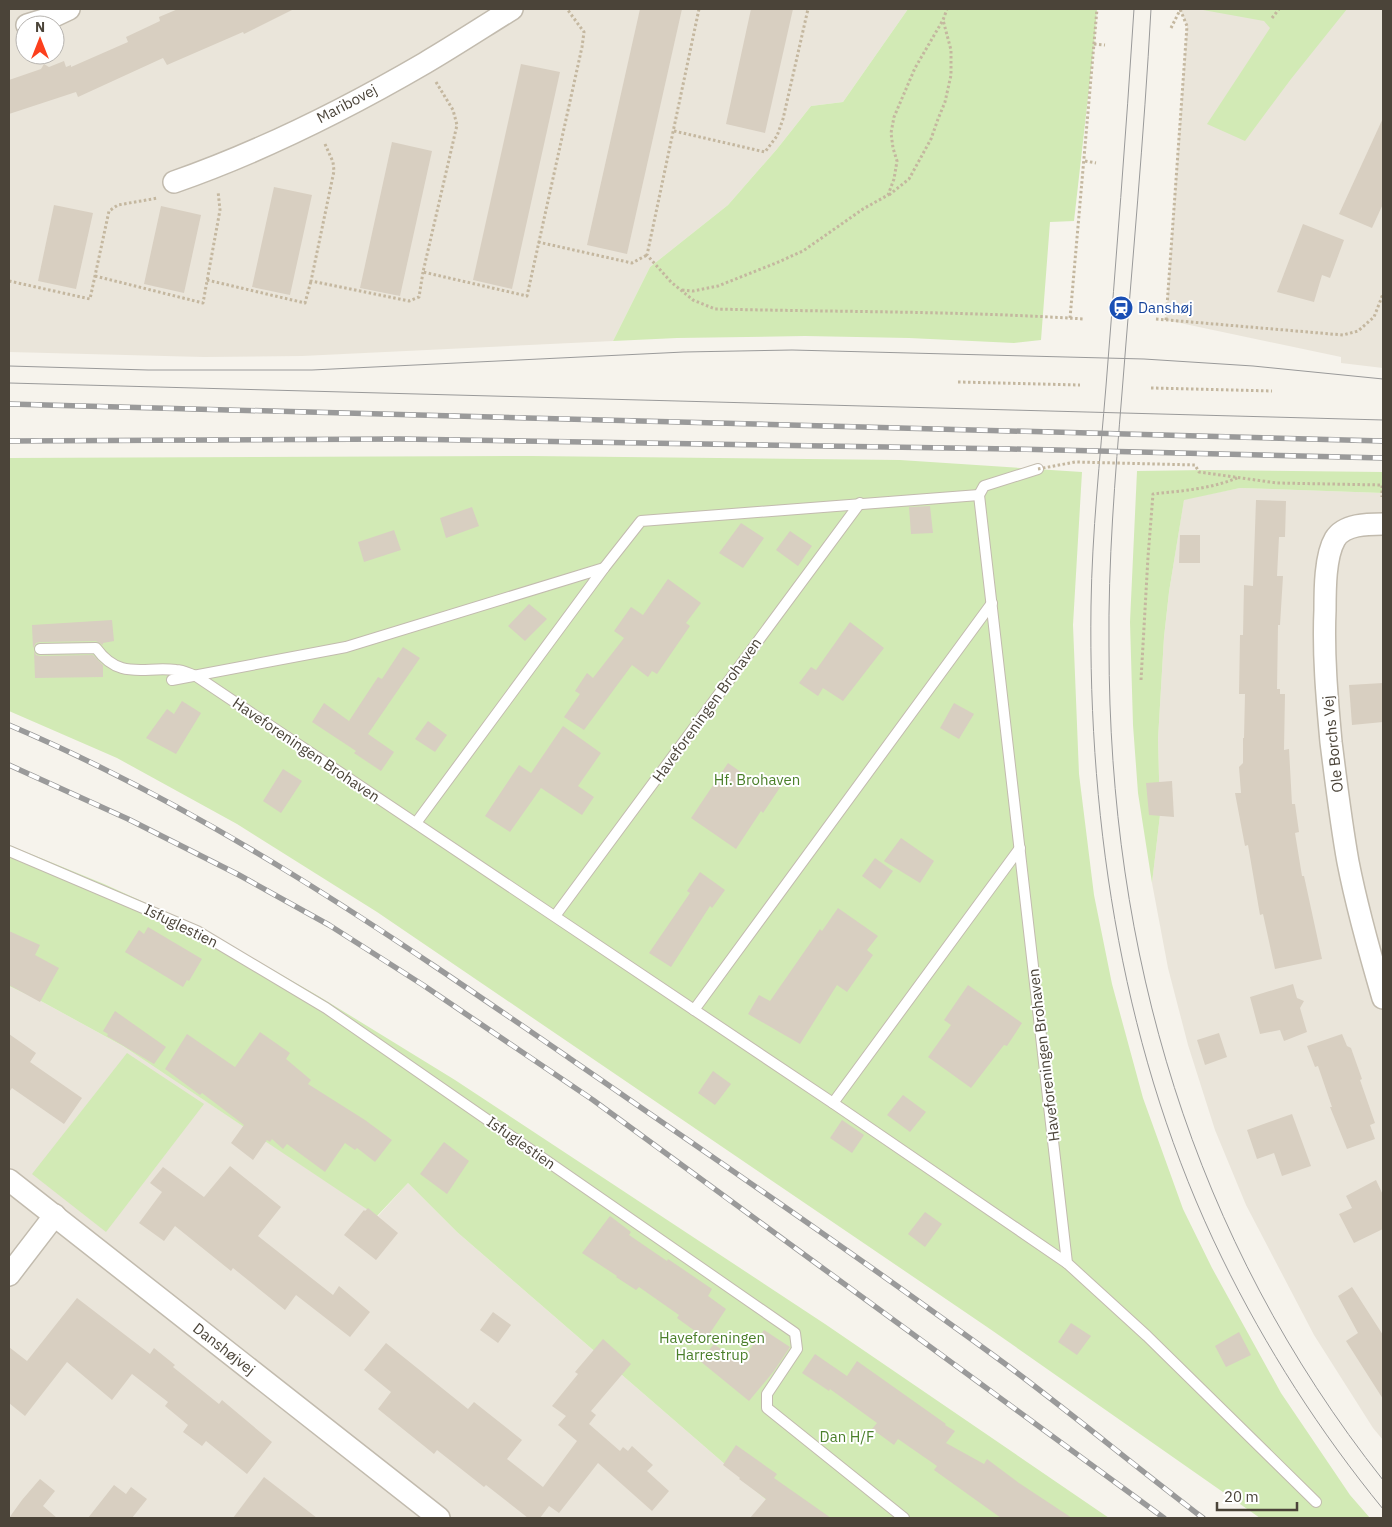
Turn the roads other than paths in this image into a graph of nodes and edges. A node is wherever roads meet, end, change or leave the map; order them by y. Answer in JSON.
{"nodes":[{"id":1,"x":69,"y":9,"type":"edge"},
{"id":2,"x":512,"y":9,"type":"edge"},
{"id":3,"x":56,"y":15,"type":"edge"},
{"id":4,"x":174,"y":182,"type":"road end"},
{"id":5,"x":1038,"y":469,"type":"road end"},
{"id":6,"x":979,"y":495,"type":"junction"},
{"id":7,"x":860,"y":504,"type":"junction"},
{"id":8,"x":1383,"y":524,"type":"edge"},
{"id":9,"x":604,"y":568,"type":"junction"},
{"id":10,"x":992,"y":602,"type":"junction"},
{"id":11,"x":40,"y":649,"type":"dead end"},
{"id":12,"x":196,"y":676,"type":"junction"},
{"id":13,"x":172,"y":680,"type":"dead end"},
{"id":14,"x":416,"y":823,"type":"junction"},
{"id":15,"x":1020,"y":848,"type":"junction"},
{"id":16,"x":9,"y":851,"type":"edge"},
{"id":17,"x":555,"y":916,"type":"junction"},
{"id":18,"x":1383,"y":998,"type":"edge"},
{"id":19,"x":694,"y":1010,"type":"junction"},
{"id":20,"x":833,"y":1103,"type":"junction"},
{"id":21,"x":9,"y":1180,"type":"edge"},
{"id":22,"x":55,"y":1215,"type":"junction"},
{"id":23,"x":1067,"y":1263,"type":"junction"},
{"id":24,"x":9,"y":1275,"type":"edge"},
{"id":25,"x":1316,"y":1502,"type":"dead end"},
{"id":26,"x":439,"y":1518,"type":"edge"},
{"id":27,"x":904,"y":1518,"type":"edge"}],
"edges":[{"from":1,"to":3,"type":"street"},
{"from":2,"to":4,"type":"street","name":"Maribovej"},
{"from":5,"to":6,"type":"lane"},
{"from":6,"to":7,"type":"lane"},
{"from":6,"to":10,"type":"lane","name":"Haveforeningen Brohaven"},
{"from":7,"to":9,"type":"lane"},
{"from":7,"to":17,"type":"lane","name":"Haveforeningen Brohaven"},
{"from":8,"to":18,"type":"street","name":"Ole Borchs Vej"},
{"from":9,"to":12,"type":"lane","name":"Haveforeningen Brohaven"},
{"from":9,"to":14,"type":"lane"},
{"from":10,"to":15,"type":"lane","name":"Haveforeningen Brohaven"},
{"from":10,"to":19,"type":"lane"},
{"from":11,"to":12,"type":"lane","name":"Haveforeningen Brohaven"},
{"from":12,"to":13,"type":"lane","name":"Haveforeningen Brohaven"},
{"from":12,"to":14,"type":"lane","name":"Haveforeningen Brohaven"},
{"from":14,"to":17,"type":"lane","name":"Haveforeningen Brohaven"},
{"from":15,"to":20,"type":"lane"},
{"from":15,"to":23,"type":"lane","name":"Haveforeningen Brohaven"},
{"from":16,"to":27,"type":"lane","name":"Isfuglestien"},
{"from":17,"to":19,"type":"lane","name":"Haveforeningen Brohaven"},
{"from":19,"to":20,"type":"lane","name":"Haveforeningen Brohaven"},
{"from":20,"to":23,"type":"lane","name":"Haveforeningen Brohaven"},
{"from":21,"to":22,"type":"street","name":"Danshøjvej"},
{"from":22,"to":24,"type":"street"},
{"from":22,"to":26,"type":"street","name":"Danshøjvej"},
{"from":23,"to":25,"type":"lane","name":"Haveforeningen Brohaven"}]}
